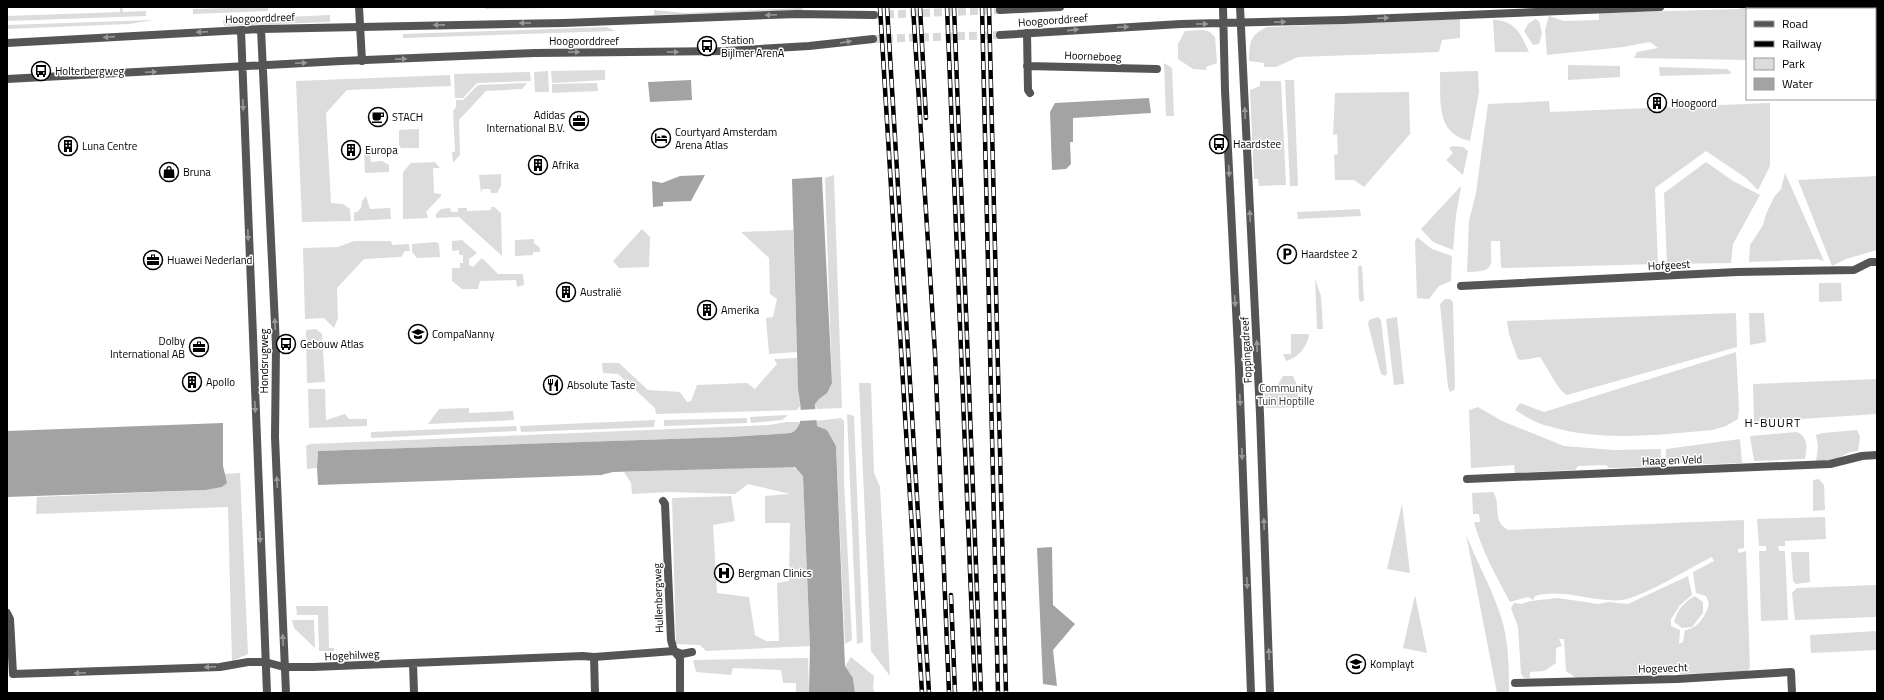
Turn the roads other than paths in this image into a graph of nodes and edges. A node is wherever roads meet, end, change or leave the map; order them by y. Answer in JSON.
{"nodes":[{"id":1,"x":359,"y":7,"type":"edge"},
{"id":2,"x":1060,"y":7,"type":"edge"},
{"id":3,"x":1224,"y":7,"type":"edge"},
{"id":4,"x":1240,"y":7,"type":"edge"},
{"id":5,"x":1660,"y":7,"type":"edge"},
{"id":6,"x":1000,"y":10,"type":"dead end"},
{"id":7,"x":874,"y":15,"type":"tunnel mouth"},
{"id":8,"x":1222,"y":24,"type":"junction"},
{"id":9,"x":1241,"y":24,"type":"junction"},
{"id":10,"x":361,"y":26,"type":"junction"},
{"id":11,"x":261,"y":29,"type":"junction"},
{"id":12,"x":241,"y":30,"type":"junction"},
{"id":13,"x":1027,"y":34,"type":"junction"},
{"id":14,"x":1000,"y":35,"type":"tunnel mouth"},
{"id":15,"x":873,"y":39,"type":"tunnel mouth"},
{"id":16,"x":7,"y":44,"type":"edge"},
{"id":17,"x":362,"y":61,"type":"junction"},
{"id":18,"x":262,"y":65,"type":"junction"},
{"id":19,"x":242,"y":66,"type":"junction"},
{"id":20,"x":1028,"y":66,"type":"junction"},
{"id":21,"x":1157,"y":69,"type":"dead end"},
{"id":22,"x":7,"y":79,"type":"edge"},
{"id":23,"x":1030,"y":92,"type":"dead end"},
{"id":24,"x":1877,"y":262,"type":"edge"},
{"id":25,"x":1461,"y":286,"type":"dead end"},
{"id":26,"x":1877,"y":455,"type":"edge"},
{"id":27,"x":1467,"y":479,"type":"dead end"},
{"id":28,"x":663,"y":501,"type":"dead end"},
{"id":29,"x":7,"y":613,"type":"edge"},
{"id":30,"x":674,"y":651,"type":"junction"},
{"id":31,"x":692,"y":652,"type":"dead end"},
{"id":32,"x":594,"y":656,"type":"junction"},
{"id":33,"x":266,"y":662,"type":"junction"},
{"id":34,"x":413,"y":663,"type":"junction"},
{"id":35,"x":284,"y":667,"type":"junction"},
{"id":36,"x":1515,"y":683,"type":"dead end"},
{"id":37,"x":267,"y":693,"type":"edge"},
{"id":38,"x":286,"y":693,"type":"edge"},
{"id":39,"x":414,"y":693,"type":"edge"},
{"id":40,"x":595,"y":693,"type":"edge"},
{"id":41,"x":680,"y":693,"type":"edge"},
{"id":42,"x":1251,"y":693,"type":"edge"},
{"id":43,"x":1270,"y":693,"type":"edge"},
{"id":44,"x":1792,"y":693,"type":"edge"}],
"edges":[{"from":1,"to":10,"type":"street"},
{"from":2,"to":6,"type":"street","name":"Hoogoorddreef"},
{"from":3,"to":8,"type":"street","name":"Foppingadreef"},
{"from":4,"to":9,"type":"street","name":"Foppingadreef"},
{"from":9,"to":5,"type":"street","name":"Hoogoorddreef","one_way":true},
{"from":7,"to":10,"type":"street","name":"Hoogoorddreef","one_way":true},
{"from":8,"to":9,"type":"street","name":"Hoogoorddreef"},
{"from":13,"to":8,"type":"street","name":"Hoogoorddreef","one_way":true},
{"from":8,"to":42,"type":"street","name":"Foppingadreef","one_way":true},
{"from":43,"to":9,"type":"street","name":"Foppingadreef","one_way":true},
{"from":10,"to":11,"type":"street","name":"Hoogoorddreef"},
{"from":10,"to":17,"type":"street"},
{"from":11,"to":12,"type":"street","name":"Hoogoorddreef"},
{"from":11,"to":18,"type":"street","name":"Hondsrugweg"},
{"from":12,"to":16,"type":"street","name":"Hoogoorddreef","one_way":true},
{"from":12,"to":19,"type":"street","name":"Hondsrugweg"},
{"from":13,"to":14,"type":"street","name":"Hoogoorddreef"},
{"from":13,"to":20,"type":"street"},
{"from":17,"to":15,"type":"street","name":"Hoogoorddreef","one_way":true},
{"from":18,"to":17,"type":"street","name":"Hoogoorddreef","one_way":true},
{"from":18,"to":19,"type":"street","name":"Hoogoorddreef"},
{"from":35,"to":18,"type":"street","name":"Hondsrugweg","one_way":true},
{"from":22,"to":19,"type":"street","name":"Hoogoorddreef","one_way":true},
{"from":19,"to":33,"type":"street","name":"Hondsrugweg","one_way":true},
{"from":20,"to":21,"type":"street","name":"Hoorneboeg"},
{"from":20,"to":23,"type":"street"},
{"from":24,"to":25,"type":"street","name":"Hofgeest"},
{"from":26,"to":27,"type":"street","name":"Haag en Veld"},
{"from":28,"to":30,"type":"street","name":"Hullenbergweg"},
{"from":33,"to":29,"type":"street","name":"Hogehilweg","one_way":true},
{"from":30,"to":31,"type":"street","name":"Hogehilweg"},
{"from":30,"to":32,"type":"street","name":"Hogehilweg"},
{"from":30,"to":41,"type":"street","name":"Hullenbergweg"},
{"from":32,"to":34,"type":"street","name":"Hogehilweg"},
{"from":32,"to":40,"type":"street"},
{"from":33,"to":35,"type":"street","name":"Hogehilweg"},
{"from":33,"to":37,"type":"street","name":"Hondsrugweg"},
{"from":34,"to":35,"type":"street","name":"Hogehilweg"},
{"from":34,"to":39,"type":"street"},
{"from":35,"to":38,"type":"street","name":"Hondsrugweg"},
{"from":36,"to":44,"type":"street","name":"Hogevecht"}]}
